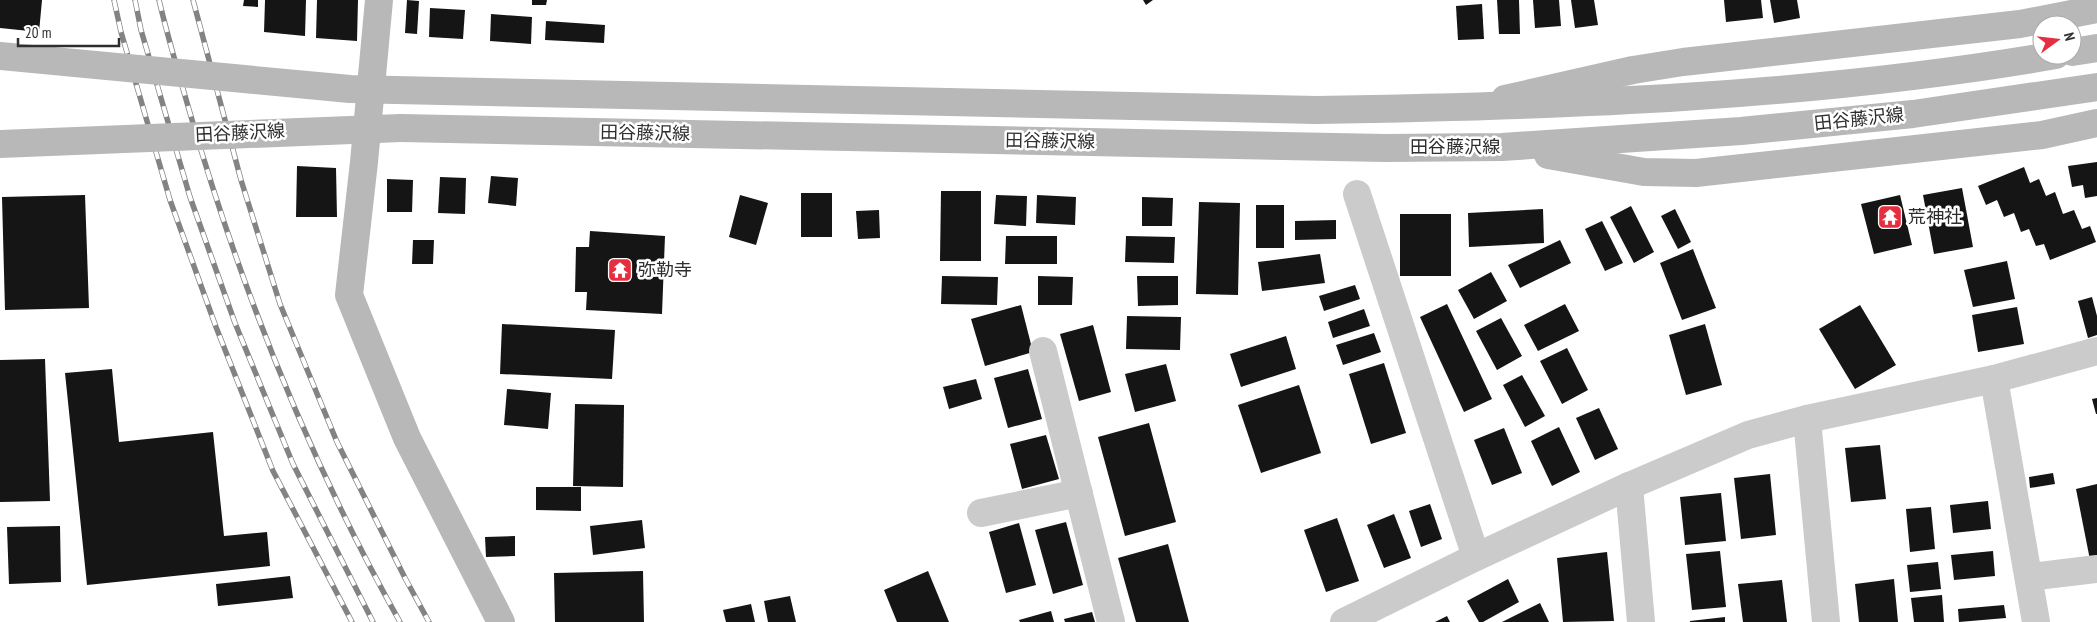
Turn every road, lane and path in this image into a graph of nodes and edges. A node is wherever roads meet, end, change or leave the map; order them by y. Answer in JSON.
{"nodes":[{"id":1,"x":378,"y":0,"type":"edge"},
{"id":2,"x":2097,"y":9,"type":"edge"},
{"id":3,"x":2097,"y":48,"type":"edge"},
{"id":4,"x":2082,"y":50,"type":"edge"},
{"id":5,"x":0,"y":56,"type":"edge"},
{"id":6,"x":2032,"y":59,"type":"edge"},
{"id":7,"x":2097,"y":88,"type":"edge"},
{"id":8,"x":1465,"y":108,"type":"junction"},
{"id":9,"x":2097,"y":124,"type":"edge"},
{"id":10,"x":0,"y":144,"type":"edge"},
{"id":11,"x":1502,"y":147,"type":"junction"},
{"id":12,"x":1357,"y":194,"type":"dead end"},
{"id":13,"x":1043,"y":351,"type":"dead end"},
{"id":14,"x":2097,"y":351,"type":"edge"},
{"id":15,"x":1994,"y":379,"type":"junction"},
{"id":16,"x":1807,"y":419,"type":"junction"},
{"id":17,"x":1629,"y":486,"type":"junction"},
{"id":18,"x":1079,"y":492,"type":"junction"},
{"id":19,"x":981,"y":513,"type":"dead end"},
{"id":20,"x":1476,"y":556,"type":"junction"},
{"id":21,"x":2097,"y":569,"type":"edge"},
{"id":22,"x":2030,"y":577,"type":"junction"},
{"id":23,"x":501,"y":622,"type":"edge"},
{"id":24,"x":1111,"y":622,"type":"edge"},
{"id":25,"x":1344,"y":622,"type":"edge"},
{"id":26,"x":1640,"y":622,"type":"edge"},
{"id":27,"x":1826,"y":622,"type":"edge"},
{"id":28,"x":2036,"y":622,"type":"edge"}],
"edges":[{"from":1,"to":23,"type":"main road"},
{"from":2,"to":8,"type":"main road","bridge":true},
{"from":3,"to":4,"type":"main road"},
{"from":5,"to":8,"type":"main road","name":"田谷藤沢線","bridge":true},
{"from":6,"to":8,"type":"main road","name":"田谷藤沢線","bridge":true},
{"from":7,"to":11,"type":"main road","name":"田谷藤沢線"},
{"from":9,"to":11,"type":"main road"},
{"from":10,"to":11,"type":"main road","name":"田谷藤沢線","bridge":true},
{"from":12,"to":20,"type":"street"},
{"from":13,"to":18,"type":"street"},
{"from":14,"to":15,"type":"street"},
{"from":15,"to":16,"type":"street"},
{"from":15,"to":22,"type":"street"},
{"from":16,"to":17,"type":"street"},
{"from":16,"to":27,"type":"street"},
{"from":17,"to":20,"type":"street"},
{"from":17,"to":26,"type":"street"},
{"from":18,"to":19,"type":"street"},
{"from":18,"to":24,"type":"street"},
{"from":20,"to":25,"type":"street"},
{"from":21,"to":22,"type":"street"},
{"from":22,"to":28,"type":"street"}]}
